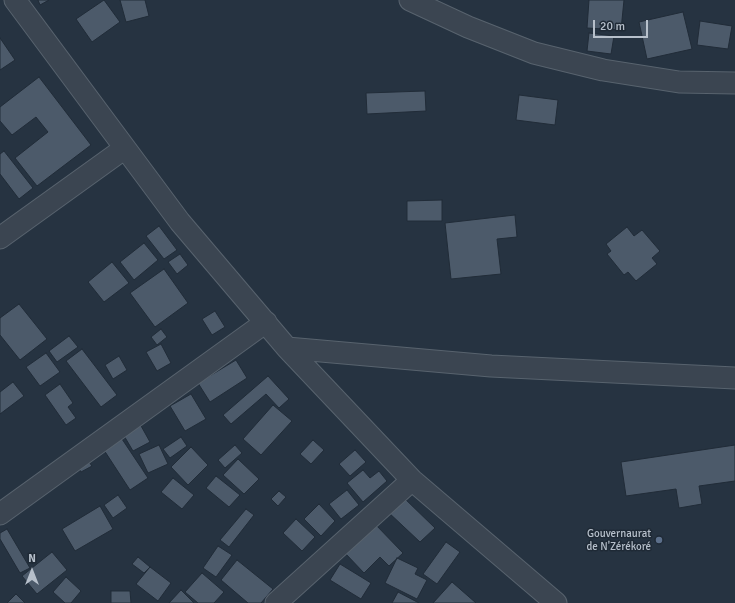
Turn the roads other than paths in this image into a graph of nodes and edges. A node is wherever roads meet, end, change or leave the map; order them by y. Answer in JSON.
{"nodes":[{"id":1,"x":15,"y":0,"type":"edge"},
{"id":2,"x":410,"y":0,"type":"edge"},
{"id":3,"x":735,"y":83,"type":"edge"},
{"id":4,"x":125,"y":148,"type":"junction"},
{"id":5,"x":0,"y":238,"type":"edge"},
{"id":6,"x":266,"y":322,"type":"junction"},
{"id":7,"x":287,"y":348,"type":"junction"},
{"id":8,"x":735,"y":378,"type":"edge"},
{"id":9,"x":412,"y":480,"type":"junction"},
{"id":10,"x":0,"y":514,"type":"edge"},
{"id":11,"x":276,"y":603,"type":"edge"},
{"id":12,"x":556,"y":603,"type":"edge"}],
"edges":[{"from":1,"to":4,"type":"street"},
{"from":2,"to":3,"type":"street"},
{"from":4,"to":5,"type":"street"},
{"from":4,"to":6,"type":"street"},
{"from":6,"to":7,"type":"street"},
{"from":6,"to":10,"type":"street"},
{"from":7,"to":8,"type":"street"},
{"from":7,"to":9,"type":"street"},
{"from":9,"to":11,"type":"street"},
{"from":9,"to":12,"type":"street"}]}
